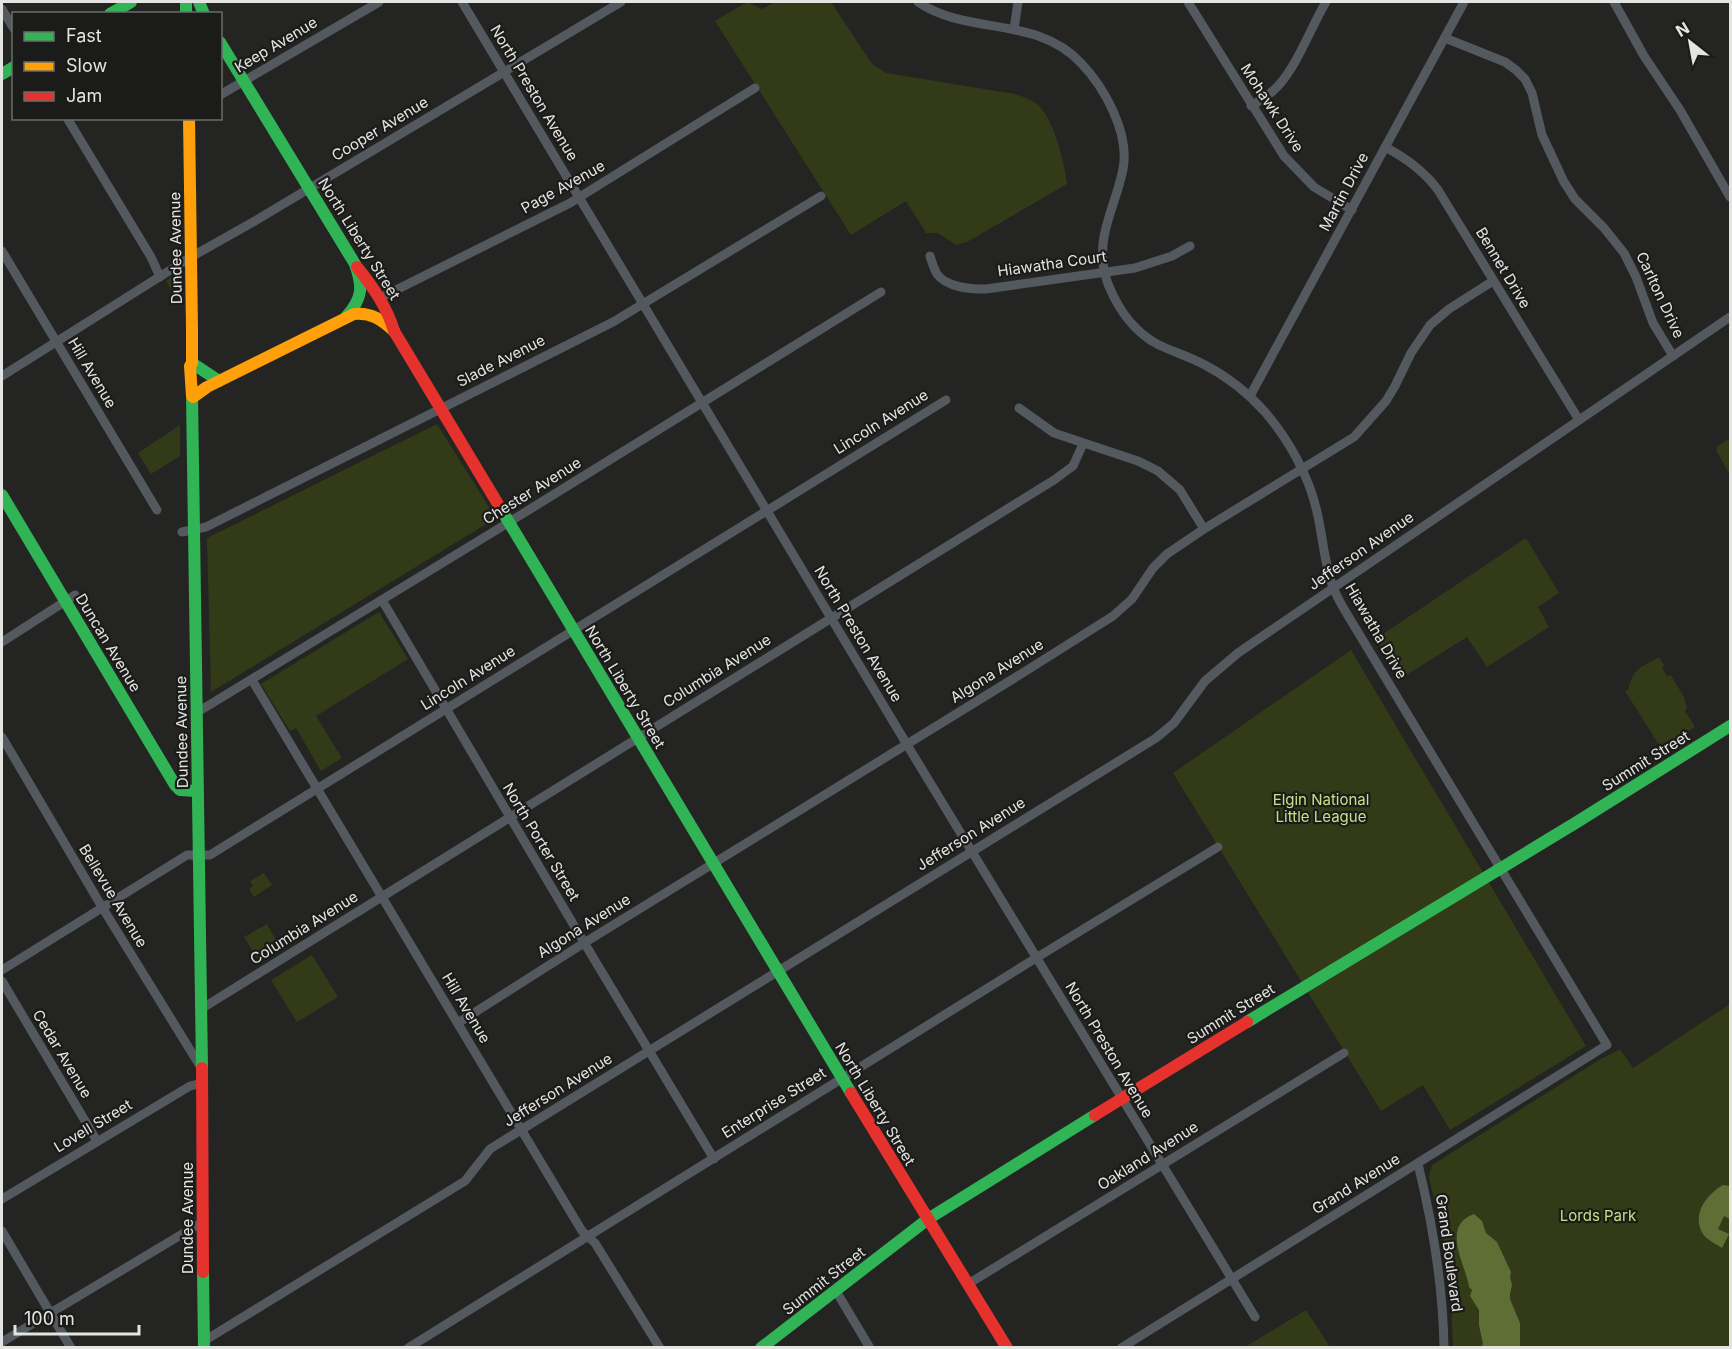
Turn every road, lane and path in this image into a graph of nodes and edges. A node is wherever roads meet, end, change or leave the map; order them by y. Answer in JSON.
{"nodes":[{"id":1,"x":131,"y":2,"type":"edge"},
{"id":2,"x":379,"y":2,"type":"edge"},
{"id":3,"x":462,"y":2,"type":"edge"},
{"id":4,"x":621,"y":2,"type":"edge"},
{"id":5,"x":918,"y":2,"type":"edge"},
{"id":6,"x":1018,"y":2,"type":"edge"},
{"id":7,"x":1188,"y":2,"type":"edge"},
{"id":8,"x":1326,"y":2,"type":"edge"},
{"id":9,"x":1464,"y":2,"type":"edge"},
{"id":10,"x":1614,"y":2,"type":"edge"},
{"id":11,"x":2,"y":9,"type":"edge"},
{"id":12,"x":114,"y":12,"type":"edge"},
{"id":13,"x":12,"y":26,"type":"edge"},
{"id":14,"x":1014,"y":29,"type":"junction"},
{"id":15,"x":1445,"y":38,"type":"junction"},
{"id":16,"x":222,"y":45,"type":"edge"},
{"id":17,"x":503,"y":71,"type":"junction"},
{"id":18,"x":244,"y":81,"type":"junction"},
{"id":19,"x":755,"y":88,"type":"dead end"},
{"id":20,"x":222,"y":94,"type":"edge"},
{"id":21,"x":1251,"y":106,"type":"junction"},
{"id":22,"x":68,"y":120,"type":"edge"},
{"id":23,"x":189,"y":120,"type":"edge"},
{"id":24,"x":1385,"y":147,"type":"junction"},
{"id":25,"x":309,"y":189,"type":"junction"},
{"id":26,"x":821,"y":196,"type":"dead end"},
{"id":27,"x":579,"y":197,"type":"junction"},
{"id":28,"x":1731,"y":197,"type":"edge"},
{"id":29,"x":1352,"y":210,"type":"junction"},
{"id":30,"x":1190,"y":246,"type":"dead end"},
{"id":31,"x":2,"y":251,"type":"edge"},
{"id":32,"x":930,"y":256,"type":"dead end"},
{"id":33,"x":191,"y":257,"type":"junction"},
{"id":34,"x":355,"y":264,"type":"junction"},
{"id":35,"x":1105,"y":272,"type":"junction"},
{"id":36,"x":160,"y":277,"type":"junction"},
{"id":37,"x":1493,"y":281,"type":"junction"},
{"id":38,"x":881,"y":292,"type":"dead end"},
{"id":39,"x":380,"y":298,"type":"junction"},
{"id":40,"x":644,"y":304,"type":"junction"},
{"id":41,"x":346,"y":317,"type":"junction"},
{"id":42,"x":1731,"y":317,"type":"edge"},
{"id":43,"x":394,"y":330,"type":"junction"},
{"id":44,"x":56,"y":342,"type":"junction"},
{"id":45,"x":1673,"y":356,"type":"junction"},
{"id":46,"x":192,"y":363,"type":"junction"},
{"id":47,"x":2,"y":376,"type":"edge"},
{"id":48,"x":219,"y":381,"type":"junction"},
{"id":49,"x":1250,"y":396,"type":"junction"},
{"id":50,"x":193,"y":398,"type":"junction"},
{"id":51,"x":946,"y":400,"type":"dead end"},
{"id":52,"x":702,"y":402,"type":"junction"},
{"id":53,"x":1019,"y":408,"type":"dead end"},
{"id":54,"x":440,"y":409,"type":"junction"},
{"id":55,"x":1579,"y":420,"type":"junction"},
{"id":56,"x":1083,"y":444,"type":"junction"},
{"id":57,"x":1301,"y":470,"type":"junction"},
{"id":58,"x":2,"y":495,"type":"edge"},
{"id":59,"x":157,"y":510,"type":"dead end"},
{"id":60,"x":766,"y":510,"type":"junction"},
{"id":61,"x":508,"y":523,"type":"junction"},
{"id":62,"x":1204,"y":529,"type":"junction"},
{"id":63,"x":188,"y":530,"type":"junction"},
{"id":64,"x":1333,"y":588,"type":"junction"},
{"id":65,"x":70,"y":598,"type":"junction"},
{"id":66,"x":382,"y":600,"type":"junction"},
{"id":67,"x":831,"y":618,"type":"junction"},
{"id":68,"x":573,"y":631,"type":"junction"},
{"id":69,"x":2,"y":642,"type":"edge"},
{"id":70,"x":252,"y":680,"type":"junction"},
{"id":71,"x":446,"y":710,"type":"junction"},
{"id":72,"x":196,"y":713,"type":"junction"},
{"id":73,"x":1731,"y":726,"type":"edge"},
{"id":74,"x":2,"y":737,"type":"edge"},
{"id":75,"x":638,"y":738,"type":"junction"},
{"id":76,"x":906,"y":744,"type":"junction"},
{"id":77,"x":316,"y":788,"type":"junction"},
{"id":78,"x":198,"y":790,"type":"junction"},
{"id":79,"x":509,"y":817,"type":"junction"},
{"id":80,"x":1218,"y":847,"type":"dead end"},
{"id":81,"x":971,"y":851,"type":"junction"},
{"id":82,"x":198,"y":856,"type":"junction"},
{"id":83,"x":713,"y":864,"type":"junction"},
{"id":84,"x":1501,"y":867,"type":"junction"},
{"id":85,"x":382,"y":897,"type":"junction"},
{"id":86,"x":102,"y":907,"type":"junction"},
{"id":87,"x":584,"y":943,"type":"junction"},
{"id":88,"x":1036,"y":958,"type":"junction"},
{"id":89,"x":2,"y":970,"type":"edge"},
{"id":90,"x":777,"y":972,"type":"junction"},
{"id":91,"x":2,"y":981,"type":"edge"},
{"id":92,"x":201,"y":1009,"type":"junction"},
{"id":93,"x":458,"y":1023,"type":"junction"},
{"id":94,"x":1608,"y":1045,"type":"joint"},
{"id":95,"x":649,"y":1051,"type":"junction"},
{"id":96,"x":1344,"y":1053,"type":"dead end"},
{"id":97,"x":201,"y":1068,"type":"junction"},
{"id":98,"x":842,"y":1078,"type":"junction"},
{"id":99,"x":202,"y":1083,"type":"junction"},
{"id":100,"x":1122,"y":1098,"type":"junction"},
{"id":101,"x":522,"y":1130,"type":"junction"},
{"id":102,"x":97,"y":1141,"type":"junction"},
{"id":103,"x":714,"y":1159,"type":"junction"},
{"id":104,"x":1418,"y":1164,"type":"junction"},
{"id":105,"x":1161,"y":1165,"type":"junction"},
{"id":106,"x":2,"y":1199,"type":"edge"},
{"id":107,"x":928,"y":1219,"type":"junction"},
{"id":108,"x":204,"y":1221,"type":"junction"},
{"id":109,"x":2,"y":1231,"type":"edge"},
{"id":110,"x":589,"y":1236,"type":"junction"},
{"id":111,"x":1231,"y":1279,"type":"junction"},
{"id":112,"x":968,"y":1284,"type":"junction"},
{"id":113,"x":836,"y":1291,"type":"junction"},
{"id":114,"x":50,"y":1313,"type":"junction"},
{"id":115,"x":1255,"y":1317,"type":"dead end"},
{"id":116,"x":2,"y":1342,"type":"edge"},
{"id":117,"x":204,"y":1344,"type":"edge"},
{"id":118,"x":765,"y":1346,"type":"edge"},
{"id":119,"x":70,"y":1347,"type":"edge"},
{"id":120,"x":408,"y":1347,"type":"edge"},
{"id":121,"x":660,"y":1347,"type":"edge"},
{"id":122,"x":870,"y":1347,"type":"edge"},
{"id":123,"x":1005,"y":1347,"type":"edge"},
{"id":124,"x":1120,"y":1347,"type":"edge"},
{"id":125,"x":1444,"y":1347,"type":"edge"}],
"edges":[{"from":1,"to":12,"type":"main road"},
{"from":2,"to":18,"type":"street","name":"Keep Avenue"},
{"from":3,"to":17,"type":"street","name":"North Preston Avenue"},
{"from":4,"to":17,"type":"street","name":"Cooper Avenue"},
{"from":5,"to":14,"type":"street","name":"Hiawatha Drive"},
{"from":6,"to":14,"type":"street"},
{"from":7,"to":21,"type":"street","name":"Mohawk Drive"},
{"from":8,"to":21,"type":"street"},
{"from":9,"to":15,"type":"street","name":"Martin Drive"},
{"from":10,"to":28,"type":"street"},
{"from":11,"to":13,"type":"street"},
{"from":14,"to":35,"type":"street","name":"Hiawatha Drive"},
{"from":15,"to":24,"type":"street","name":"Martin Drive"},
{"from":15,"to":45,"type":"street","name":"Carlton Drive"},
{"from":16,"to":18,"type":"main road","name":"North Liberty Street"},
{"from":17,"to":25,"type":"street","name":"Cooper Avenue"},
{"from":17,"to":27,"type":"street","name":"North Preston Avenue"},
{"from":18,"to":20,"type":"street","name":"Keep Avenue"},
{"from":18,"to":25,"type":"main road","name":"North Liberty Street"},
{"from":19,"to":27,"type":"street","name":"Page Avenue"},
{"from":21,"to":29,"type":"street","name":"Mohawk Drive"},
{"from":22,"to":36,"type":"street"},
{"from":23,"to":33,"type":"main road","name":"Dundee Avenue"},
{"from":24,"to":29,"type":"street","name":"Martin Drive"},
{"from":24,"to":37,"type":"street","name":"Bennet Drive"},
{"from":25,"to":33,"type":"street","name":"Cooper Avenue"},
{"from":25,"to":34,"type":"main road","name":"North Liberty Street"},
{"from":26,"to":40,"type":"street","name":"Slade Avenue"},
{"from":27,"to":39,"type":"street","name":"Page Avenue"},
{"from":27,"to":40,"type":"street","name":"North Preston Avenue"},
{"from":29,"to":49,"type":"street","name":"Martin Drive"},
{"from":30,"to":35,"type":"street","name":"Hiawatha Court"},
{"from":31,"to":44,"type":"street","name":"Hill Avenue"},
{"from":32,"to":35,"type":"street","name":"Hiawatha Court"},
{"from":33,"to":36,"type":"street","name":"Cooper Avenue"},
{"from":33,"to":46,"type":"main road","name":"Dundee Avenue"},
{"from":34,"to":39,"type":"main road","name":"North Liberty Street"},
{"from":34,"to":41,"type":"main road"},
{"from":35,"to":49,"type":"street","name":"Hiawatha Drive"},
{"from":36,"to":44,"type":"street","name":"Cooper Avenue"},
{"from":37,"to":55,"type":"street","name":"Bennet Drive"},
{"from":37,"to":57,"type":"street","name":"Algona Avenue"},
{"from":38,"to":52,"type":"street","name":"Chester Avenue"},
{"from":39,"to":43,"type":"main road","name":"North Liberty Street"},
{"from":40,"to":52,"type":"street","name":"North Preston Avenue"},
{"from":40,"to":54,"type":"street","name":"Slade Avenue"},
{"from":41,"to":43,"type":"main road"},
{"from":41,"to":48,"type":"main road"},
{"from":42,"to":45,"type":"street","name":"Jefferson Avenue"},
{"from":43,"to":54,"type":"main road","name":"North Liberty Street"},
{"from":44,"to":47,"type":"street","name":"Cooper Avenue"},
{"from":44,"to":59,"type":"street","name":"Hill Avenue"},
{"from":45,"to":55,"type":"street","name":"Jefferson Avenue"},
{"from":46,"to":48,"type":"main road"},
{"from":46,"to":50,"type":"main road","name":"Dundee Avenue"},
{"from":48,"to":50,"type":"main road"},
{"from":49,"to":57,"type":"street","name":"Hiawatha Drive"},
{"from":50,"to":63,"type":"main road","name":"Dundee Avenue"},
{"from":51,"to":60,"type":"street","name":"Lincoln Avenue"},
{"from":52,"to":60,"type":"street","name":"North Preston Avenue"},
{"from":52,"to":61,"type":"street","name":"Chester Avenue"},
{"from":53,"to":56,"type":"street"},
{"from":54,"to":61,"type":"main road","name":"North Liberty Street"},
{"from":54,"to":63,"type":"street","name":"Slade Avenue"},
{"from":55,"to":64,"type":"street","name":"Jefferson Avenue"},
{"from":56,"to":62,"type":"street"},
{"from":56,"to":67,"type":"street","name":"Columbia Avenue"},
{"from":57,"to":62,"type":"street","name":"Algona Avenue"},
{"from":57,"to":64,"type":"street","name":"Hiawatha Drive"},
{"from":58,"to":65,"type":"main road","name":"Duncan Avenue"},
{"from":60,"to":67,"type":"street","name":"North Preston Avenue"},
{"from":60,"to":68,"type":"street","name":"Lincoln Avenue"},
{"from":61,"to":66,"type":"street","name":"Chester Avenue"},
{"from":61,"to":68,"type":"main road","name":"North Liberty Street"},
{"from":62,"to":76,"type":"street","name":"Algona Avenue"},
{"from":63,"to":72,"type":"main road","name":"Dundee Avenue"},
{"from":64,"to":81,"type":"street","name":"Jefferson Avenue"},
{"from":64,"to":84,"type":"street","name":"Hiawatha Drive"},
{"from":65,"to":69,"type":"street"},
{"from":65,"to":78,"type":"main road","name":"Duncan Avenue"},
{"from":66,"to":70,"type":"street","name":"Chester Avenue"},
{"from":66,"to":71,"type":"street","name":"North Porter Street"},
{"from":67,"to":75,"type":"street","name":"Columbia Avenue"},
{"from":67,"to":76,"type":"street","name":"North Preston Avenue"},
{"from":68,"to":71,"type":"street","name":"Lincoln Avenue"},
{"from":68,"to":75,"type":"main road","name":"North Liberty Street"},
{"from":70,"to":72,"type":"street","name":"Chester Avenue"},
{"from":70,"to":77,"type":"street","name":"Hill Avenue"},
{"from":71,"to":77,"type":"street","name":"Lincoln Avenue"},
{"from":71,"to":79,"type":"street","name":"North Porter Street"},
{"from":72,"to":78,"type":"main road","name":"Dundee Avenue"},
{"from":73,"to":84,"type":"main road","name":"Summit Street"},
{"from":74,"to":86,"type":"street","name":"Bellevue Avenue"},
{"from":75,"to":79,"type":"street","name":"Columbia Avenue"},
{"from":75,"to":83,"type":"main road","name":"North Liberty Street"},
{"from":76,"to":81,"type":"street","name":"North Preston Avenue"},
{"from":76,"to":83,"type":"street","name":"Algona Avenue"},
{"from":77,"to":82,"type":"street","name":"Lincoln Avenue"},
{"from":77,"to":85,"type":"street","name":"Hill Avenue"},
{"from":78,"to":82,"type":"main road","name":"Dundee Avenue"},
{"from":79,"to":85,"type":"street","name":"Columbia Avenue"},
{"from":79,"to":87,"type":"street","name":"North Porter Street"},
{"from":80,"to":88,"type":"street","name":"Enterprise Street"},
{"from":81,"to":88,"type":"street","name":"North Preston Avenue"},
{"from":81,"to":90,"type":"street","name":"Jefferson Avenue"},
{"from":82,"to":86,"type":"street","name":"Lincoln Avenue"},
{"from":82,"to":92,"type":"main road","name":"Dundee Avenue"},
{"from":83,"to":87,"type":"street","name":"Algona Avenue"},
{"from":83,"to":90,"type":"main road","name":"North Liberty Street"},
{"from":84,"to":94,"type":"street","name":"Hiawatha Drive"},
{"from":84,"to":100,"type":"main road","name":"Summit Street"},
{"from":85,"to":92,"type":"street","name":"Columbia Avenue"},
{"from":85,"to":93,"type":"street","name":"Hill Avenue"},
{"from":86,"to":89,"type":"street","name":"Lincoln Avenue"},
{"from":86,"to":97,"type":"street","name":"Bellevue Avenue"},
{"from":87,"to":93,"type":"street","name":"Algona Avenue"},
{"from":87,"to":95,"type":"street","name":"North Porter Street"},
{"from":88,"to":98,"type":"street","name":"Enterprise Street"},
{"from":88,"to":100,"type":"street","name":"North Preston Avenue"},
{"from":90,"to":95,"type":"street","name":"Jefferson Avenue"},
{"from":90,"to":98,"type":"main road","name":"North Liberty Street"},
{"from":91,"to":102,"type":"street","name":"Cedar Avenue"},
{"from":92,"to":97,"type":"main road","name":"Dundee Avenue"},
{"from":93,"to":101,"type":"street","name":"Hill Avenue"},
{"from":94,"to":104,"type":"street","name":"Grand Avenue"},
{"from":95,"to":101,"type":"street","name":"Jefferson Avenue"},
{"from":95,"to":103,"type":"street","name":"North Porter Street"},
{"from":96,"to":105,"type":"street","name":"Oakland Avenue"},
{"from":97,"to":99,"type":"main road","name":"Dundee Avenue"},
{"from":98,"to":103,"type":"street","name":"Enterprise Street"},
{"from":98,"to":107,"type":"main road","name":"North Liberty Street"},
{"from":99,"to":102,"type":"street","name":"Lovell Street"},
{"from":99,"to":108,"type":"main road","name":"Dundee Avenue"},
{"from":100,"to":105,"type":"street","name":"North Preston Avenue"},
{"from":100,"to":107,"type":"main road","name":"Summit Street"},
{"from":101,"to":110,"type":"street","name":"Hill Avenue"},
{"from":101,"to":117,"type":"street","name":"Jefferson Avenue"},
{"from":102,"to":106,"type":"street","name":"Lovell Street"},
{"from":103,"to":110,"type":"street","name":"Enterprise Street"},
{"from":104,"to":111,"type":"street","name":"Grand Avenue"},
{"from":104,"to":125,"type":"street","name":"Grand Boulevard"},
{"from":105,"to":111,"type":"street","name":"North Preston Avenue"},
{"from":105,"to":112,"type":"street","name":"Oakland Avenue"},
{"from":107,"to":112,"type":"main road","name":"North Liberty Street"},
{"from":107,"to":113,"type":"main road","name":"Summit Street"},
{"from":108,"to":114,"type":"street"},
{"from":108,"to":117,"type":"main road","name":"Dundee Avenue"},
{"from":109,"to":114,"type":"street"},
{"from":110,"to":120,"type":"street","name":"Enterprise Street"},
{"from":110,"to":121,"type":"street","name":"Hill Avenue"},
{"from":111,"to":115,"type":"street","name":"North Preston Avenue"},
{"from":111,"to":124,"type":"street","name":"Grand Avenue"},
{"from":112,"to":123,"type":"main road","name":"North Liberty Street"},
{"from":113,"to":118,"type":"main road","name":"Summit Street"},
{"from":113,"to":122,"type":"street"},
{"from":114,"to":116,"type":"street"},
{"from":114,"to":119,"type":"street"}]}
